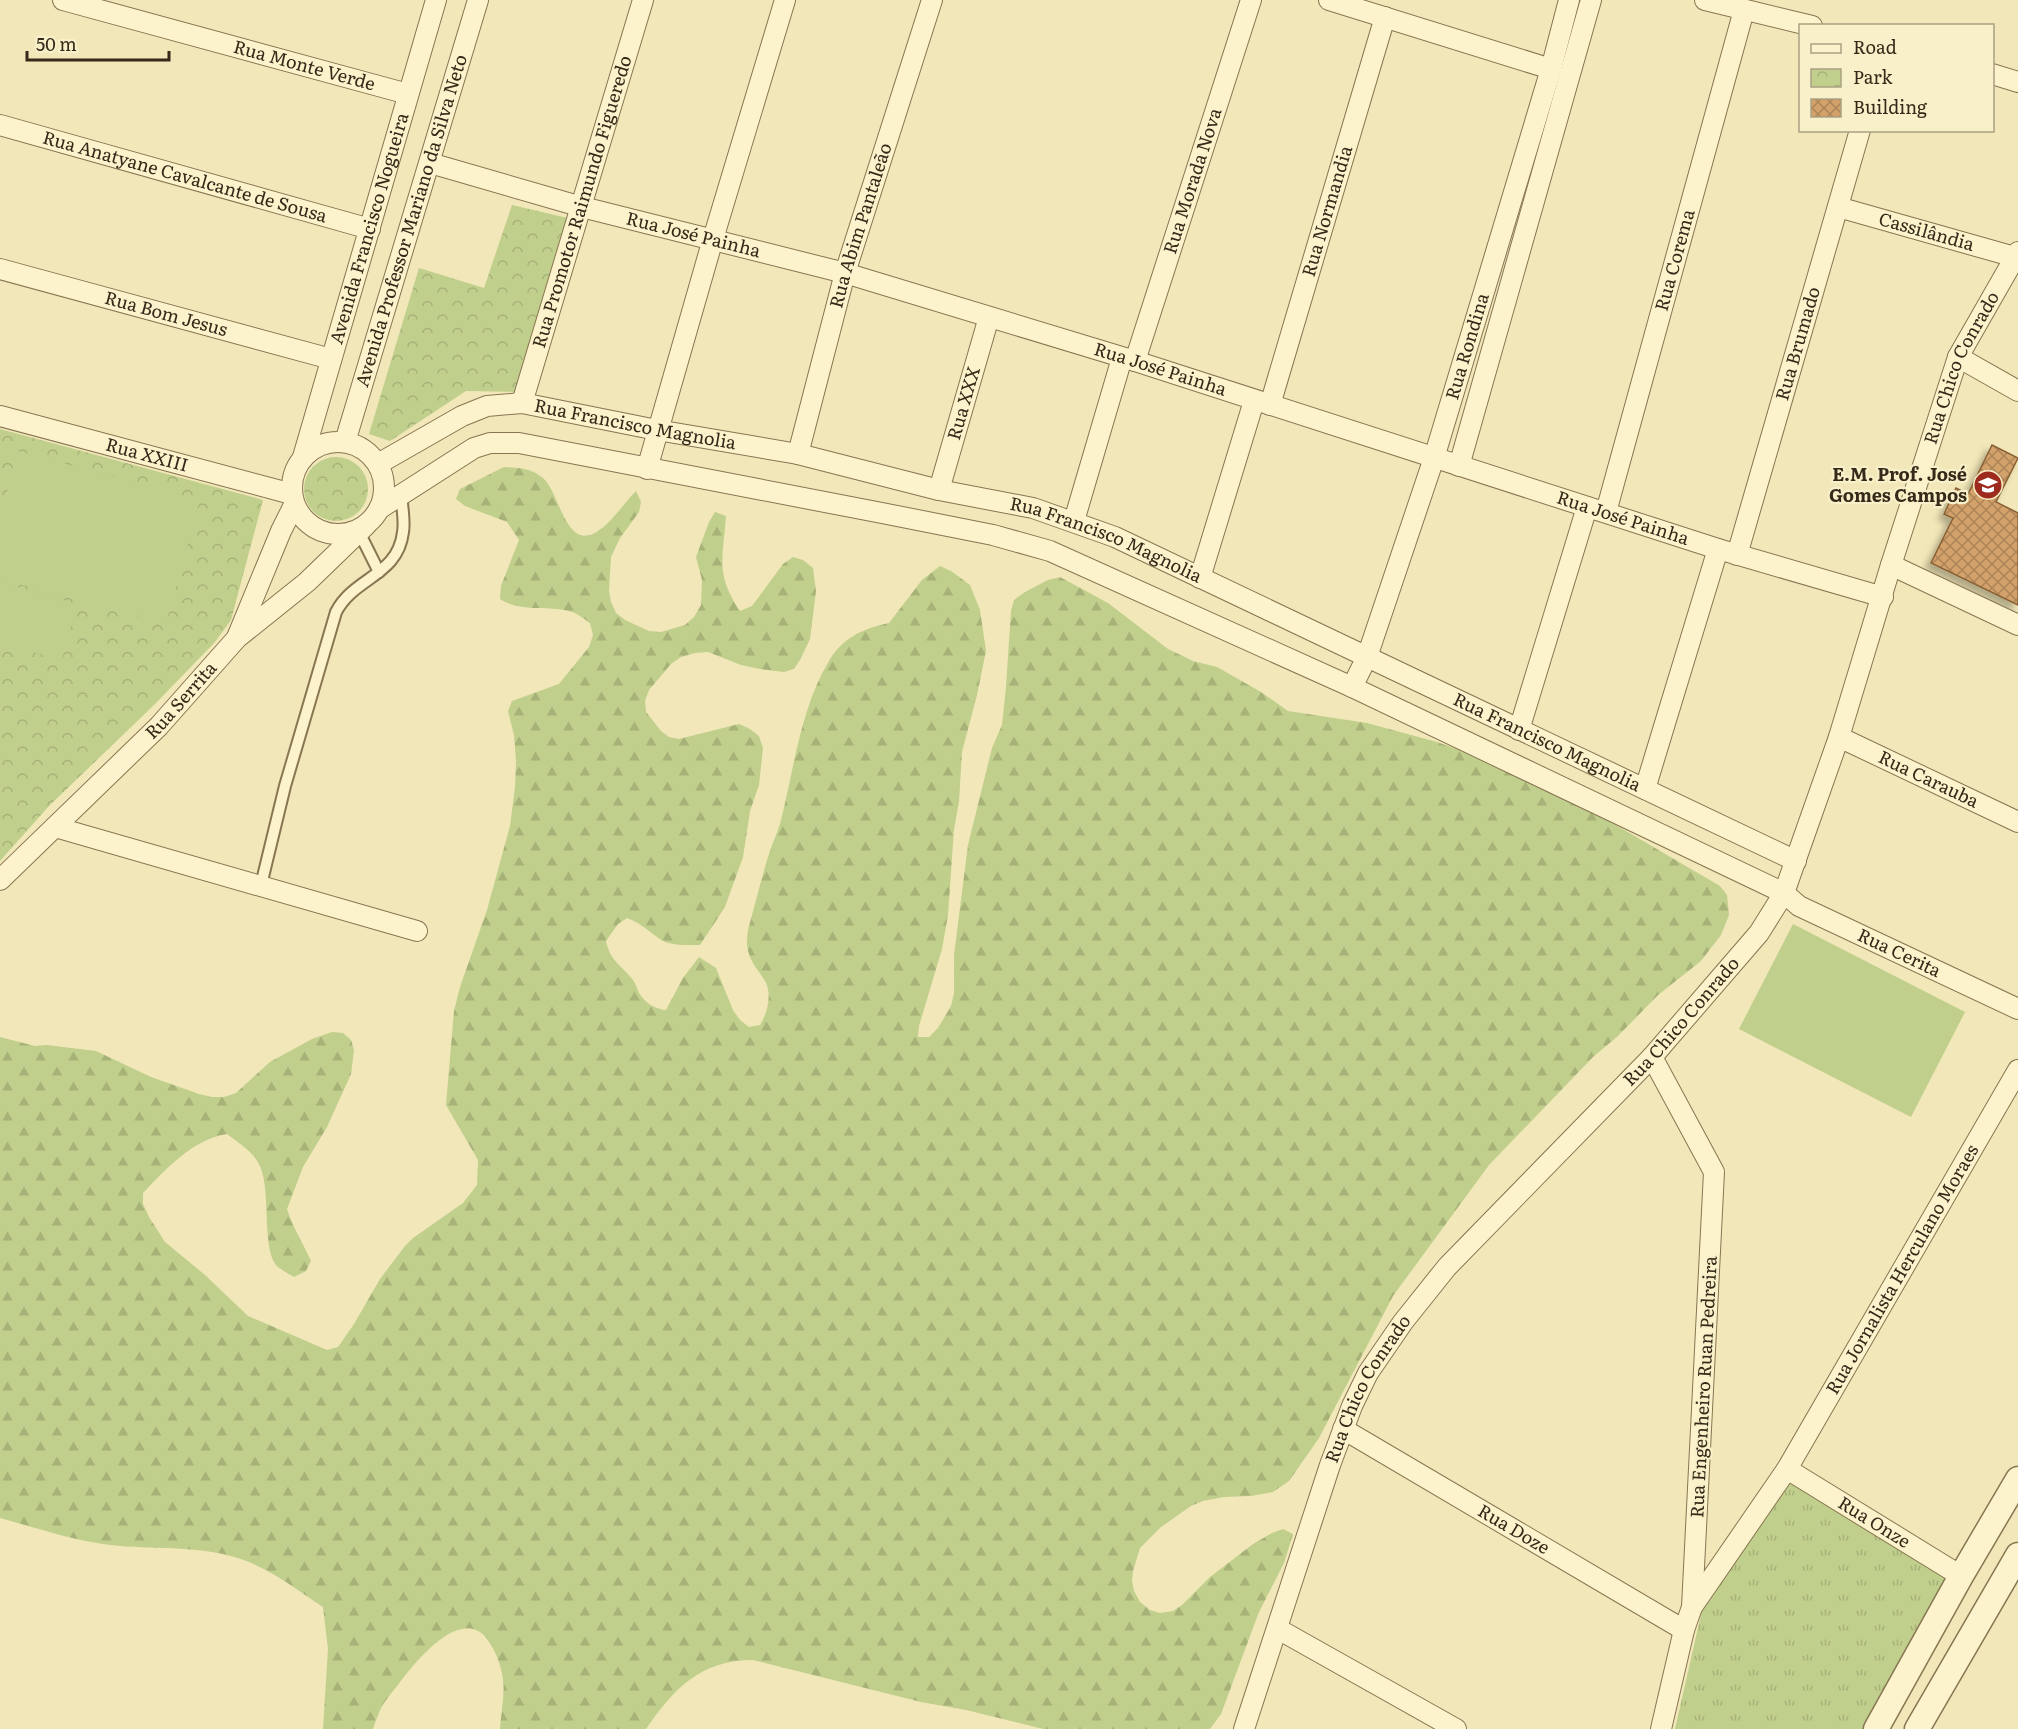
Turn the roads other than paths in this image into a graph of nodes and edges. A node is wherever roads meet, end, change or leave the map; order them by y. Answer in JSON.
{"nodes":[{"id":1,"x":63,"y":0,"type":"edge"},
{"id":2,"x":436,"y":0,"type":"edge"},
{"id":3,"x":478,"y":0,"type":"edge"},
{"id":4,"x":643,"y":0,"type":"edge"},
{"id":5,"x":785,"y":0,"type":"edge"},
{"id":6,"x":932,"y":0,"type":"edge"},
{"id":7,"x":1251,"y":0,"type":"edge"},
{"id":8,"x":1329,"y":0,"type":"edge"},
{"id":9,"x":1569,"y":0,"type":"edge"},
{"id":10,"x":1591,"y":0,"type":"edge"},
{"id":11,"x":1705,"y":0,"type":"edge"},
{"id":12,"x":1744,"y":9,"type":"junction"},
{"id":13,"x":1386,"y":17,"type":"junction"},
{"id":14,"x":1804,"y":24,"type":"edge"},
{"id":15,"x":1551,"y":69,"type":"junction"},
{"id":16,"x":1994,"y":76,"type":"edge"},
{"id":17,"x":2018,"y":82,"type":"edge"},
{"id":18,"x":408,"y":94,"type":"junction"},
{"id":19,"x":0,"y":125,"type":"edge"},
{"id":20,"x":1859,"y":132,"type":"edge"},
{"id":21,"x":430,"y":163,"type":"junction"},
{"id":22,"x":582,"y":207,"type":"junction"},
{"id":23,"x":1838,"y":207,"type":"junction"},
{"id":24,"x":370,"y":229,"type":"junction"},
{"id":25,"x":713,"y":239,"type":"junction"},
{"id":26,"x":2017,"y":254,"type":"edge"},
{"id":27,"x":0,"y":269,"type":"edge"},
{"id":28,"x":845,"y":273,"type":"junction"},
{"id":29,"x":989,"y":317,"type":"junction"},
{"id":30,"x":1958,"y":357,"type":"junction"},
{"id":31,"x":1129,"y":359,"type":"junction"},
{"id":32,"x":331,"y":360,"type":"junction"},
{"id":33,"x":2018,"y":391,"type":"edge"},
{"id":34,"x":522,"y":403,"type":"junction"},
{"id":35,"x":1262,"y":403,"type":"junction"},
{"id":36,"x":0,"y":416,"type":"edge"},
{"id":37,"x":657,"y":430,"type":"junction"},
{"id":38,"x":345,"y":442,"type":"junction"},
{"id":39,"x":798,"y":454,"type":"junction"},
{"id":40,"x":303,"y":457,"type":"junction"},
{"id":41,"x":1434,"y":458,"type":"junction"},
{"id":42,"x":378,"y":464,"type":"junction"},
{"id":43,"x":1459,"y":466,"type":"junction"},
{"id":44,"x":647,"y":469,"type":"junction"},
{"id":45,"x":939,"y":490,"type":"junction"},
{"id":46,"x":401,"y":495,"type":"junction"},
{"id":47,"x":293,"y":500,"type":"junction"},
{"id":48,"x":1587,"y":507,"type":"junction"},
{"id":49,"x":379,"y":509,"type":"junction"},
{"id":50,"x":1606,"y":512,"type":"junction"},
{"id":51,"x":1074,"y":521,"type":"junction"},
{"id":52,"x":362,"y":528,"type":"junction"},
{"id":53,"x":1727,"y":552,"type":"junction"},
{"id":54,"x":1891,"y":565,"type":"junction"},
{"id":55,"x":379,"y":572,"type":"junction"},
{"id":56,"x":1200,"y":578,"type":"junction"},
{"id":57,"x":1883,"y":597,"type":"junction"},
{"id":58,"x":2018,"y":625,"type":"edge"},
{"id":59,"x":237,"y":638,"type":"junction"},
{"id":60,"x":1367,"y":657,"type":"junction"},
{"id":61,"x":1352,"y":687,"type":"junction"},
{"id":62,"x":1519,"y":730,"type":"junction"},
{"id":63,"x":1839,"y":737,"type":"junction"},
{"id":64,"x":1646,"y":789,"type":"junction"},
{"id":65,"x":2018,"y":822,"type":"edge"},
{"id":66,"x":55,"y":827,"type":"junction"},
{"id":67,"x":1796,"y":861,"type":"junction"},
{"id":68,"x":0,"y":880,"type":"edge"},
{"id":69,"x":261,"y":885,"type":"junction"},
{"id":70,"x":1784,"y":893,"type":"junction"},
{"id":71,"x":417,"y":931,"type":"dead end"},
{"id":72,"x":2018,"y":1009,"type":"edge"},
{"id":73,"x":1653,"y":1057,"type":"junction"},
{"id":74,"x":2018,"y":1070,"type":"edge"},
{"id":75,"x":1343,"y":1429,"type":"junction"},
{"id":76,"x":1787,"y":1469,"type":"junction"},
{"id":77,"x":2018,"y":1479,"type":"edge"},
{"id":78,"x":2018,"y":1555,"type":"edge"},
{"id":79,"x":1961,"y":1576,"type":"junction"},
{"id":80,"x":1692,"y":1607,"type":"junction"},
{"id":81,"x":1278,"y":1629,"type":"junction"},
{"id":82,"x":1684,"y":1630,"type":"junction"},
{"id":83,"x":1244,"y":1729,"type":"edge"},
{"id":84,"x":1456,"y":1729,"type":"edge"},
{"id":85,"x":1661,"y":1729,"type":"edge"},
{"id":86,"x":1876,"y":1729,"type":"edge"},
{"id":87,"x":1917,"y":1729,"type":"edge"}],
"edges":[{"from":1,"to":18,"type":"street","name":"Rua Monte Verde"},
{"from":2,"to":18,"type":"street","name":"Avenida Francisco Nogueira"},
{"from":3,"to":21,"type":"street","name":"Avenida Professor Mariano da Silva Neto"},
{"from":4,"to":22,"type":"street","name":"Rua Promotor Raimundo Figueredo"},
{"from":5,"to":25,"type":"street"},
{"from":6,"to":28,"type":"street","name":"Rua Abim Pantaleão"},
{"from":7,"to":31,"type":"street","name":"Rua Morada Nova"},
{"from":8,"to":13,"type":"street"},
{"from":9,"to":15,"type":"street","name":"Rua Rondina"},
{"from":10,"to":43,"type":"street","name":"Rua Rondina"},
{"from":11,"to":12,"type":"street"},
{"from":12,"to":14,"type":"street"},
{"from":12,"to":50,"type":"street","name":"Rua Corema"},
{"from":13,"to":15,"type":"street"},
{"from":13,"to":35,"type":"street","name":"Rua Normandia"},
{"from":15,"to":41,"type":"street","name":"Rua Rondina"},
{"from":16,"to":17,"type":"street"},
{"from":18,"to":24,"type":"street","name":"Avenida Francisco Nogueira"},
{"from":19,"to":24,"type":"street","name":"Rua Anatyane Cavalcante de Sousa"},
{"from":20,"to":23,"type":"street","name":"Rua Brumado"},
{"from":21,"to":22,"type":"street","name":"Rua José Painha"},
{"from":21,"to":38,"type":"street","name":"Avenida Professor Mariano da Silva Neto"},
{"from":22,"to":25,"type":"street","name":"Rua José Painha"},
{"from":22,"to":34,"type":"street","name":"Rua Promotor Raimundo Figueredo"},
{"from":23,"to":26,"type":"street","name":"Cassilândia"},
{"from":23,"to":53,"type":"street","name":"Rua Brumado"},
{"from":24,"to":32,"type":"street","name":"Avenida Francisco Nogueira"},
{"from":25,"to":28,"type":"street","name":"Rua José Painha"},
{"from":25,"to":37,"type":"street"},
{"from":26,"to":30,"type":"street","name":"Rua Chico Conrado"},
{"from":27,"to":32,"type":"street","name":"Rua Bom Jesus"},
{"from":28,"to":29,"type":"street","name":"Rua José Painha"},
{"from":28,"to":39,"type":"street","name":"Rua Abim Pantaleão"},
{"from":29,"to":31,"type":"street","name":"Rua José Painha"},
{"from":29,"to":45,"type":"street","name":"Rua XXX"},
{"from":30,"to":33,"type":"street"},
{"from":30,"to":54,"type":"street","name":"Rua Chico Conrado"},
{"from":31,"to":35,"type":"street","name":"Rua José Painha"},
{"from":31,"to":51,"type":"street","name":"Rua Morada Nova"},
{"from":32,"to":40,"type":"street","name":"Avenida Francisco Nogueira"},
{"from":34,"to":37,"type":"street","name":"Rua Francisco Magnolia"},
{"from":34,"to":42,"type":"street","name":"Rua Francisco Magnolia"},
{"from":35,"to":41,"type":"street","name":"Rua José Painha"},
{"from":35,"to":56,"type":"street","name":"Rua Normandia"},
{"from":36,"to":47,"type":"street","name":"Rua XXIII"},
{"from":37,"to":39,"type":"street","name":"Rua Francisco Magnolia"},
{"from":37,"to":44,"type":"street"},
{"from":38,"to":40,"type":"street"},
{"from":38,"to":42,"type":"street"},
{"from":39,"to":45,"type":"street","name":"Rua Francisco Magnolia"},
{"from":40,"to":47,"type":"street"},
{"from":41,"to":43,"type":"street","name":"Rua José Painha"},
{"from":41,"to":60,"type":"street","name":"Rua Rondina"},
{"from":42,"to":49,"type":"street"},
{"from":43,"to":48,"type":"street","name":"Rua José Painha"},
{"from":44,"to":46,"type":"street","name":"Rua Francisco Magnolia"},
{"from":44,"to":61,"type":"street","name":"Rua Francisco Magnolia"},
{"from":45,"to":51,"type":"street","name":"Rua Francisco Magnolia"},
{"from":46,"to":49,"type":"street","name":"Rua Francisco Magnolia"},
{"from":46,"to":55,"type":"lane"},
{"from":47,"to":52,"type":"street"},
{"from":47,"to":59,"type":"street"},
{"from":48,"to":50,"type":"street","name":"Rua José Painha"},
{"from":48,"to":62,"type":"street"},
{"from":49,"to":52,"type":"street","name":"Rua Serrita"},
{"from":50,"to":53,"type":"street","name":"Rua José Painha"},
{"from":51,"to":56,"type":"street","name":"Rua Francisco Magnolia"},
{"from":52,"to":55,"type":"lane"},
{"from":52,"to":59,"type":"street","name":"Rua Serrita"},
{"from":53,"to":57,"type":"street","name":"Rua José Painha"},
{"from":53,"to":64,"type":"street","name":"Rua Brumado"},
{"from":54,"to":57,"type":"street","name":"Rua Chico Conrado"},
{"from":54,"to":58,"type":"street"},
{"from":55,"to":69,"type":"lane"},
{"from":56,"to":60,"type":"street","name":"Rua Francisco Magnolia"},
{"from":57,"to":63,"type":"street","name":"Rua Chico Conrado"},
{"from":59,"to":66,"type":"street","name":"Rua Serrita"},
{"from":60,"to":61,"type":"street","name":"Rua Rondina"},
{"from":60,"to":62,"type":"street","name":"Rua Francisco Magnolia"},
{"from":61,"to":70,"type":"street","name":"Rua Francisco Magnolia"},
{"from":62,"to":64,"type":"street","name":"Rua Francisco Magnolia"},
{"from":63,"to":65,"type":"street","name":"Rua Carauba"},
{"from":63,"to":67,"type":"street","name":"Rua Chico Conrado"},
{"from":64,"to":67,"type":"street","name":"Rua Francisco Magnolia"},
{"from":66,"to":68,"type":"street","name":"Rua Serrita"},
{"from":66,"to":69,"type":"street"},
{"from":67,"to":70,"type":"street","name":"Rua Chico Conrado"},
{"from":69,"to":71,"type":"street"},
{"from":70,"to":72,"type":"street","name":"Rua Cerita"},
{"from":70,"to":73,"type":"street","name":"Rua Chico Conrado"},
{"from":73,"to":75,"type":"street","name":"Rua Chico Conrado"},
{"from":73,"to":80,"type":"street","name":"Rua Engenheiro Ruan Pedreira"},
{"from":74,"to":76,"type":"street","name":"Rua Jornalista Herculano Moraes"},
{"from":75,"to":81,"type":"street","name":"Rua Chico Conrado"},
{"from":75,"to":82,"type":"street","name":"Rua Doze"},
{"from":76,"to":79,"type":"street","name":"Rua Onze"},
{"from":76,"to":80,"type":"street","name":"Rua Jornalista Herculano Moraes"},
{"from":77,"to":79,"type":"street"},
{"from":78,"to":87,"type":"street"},
{"from":79,"to":86,"type":"street"},
{"from":80,"to":82,"type":"street","name":"Rua Engenheiro Ruan Pedreira"},
{"from":81,"to":83,"type":"street","name":"Rua Chico Conrado"},
{"from":81,"to":84,"type":"street"},
{"from":82,"to":85,"type":"street","name":"Rua Engenheiro Ruan Pedreira"}]}
